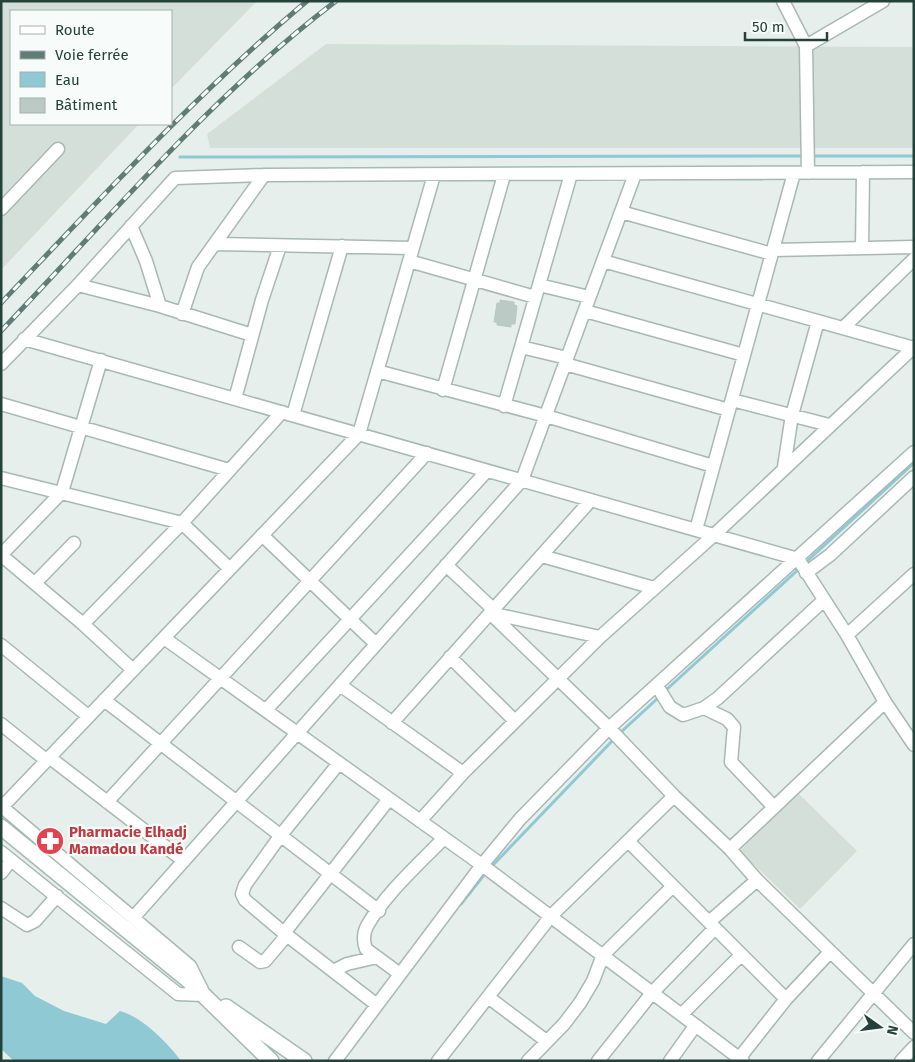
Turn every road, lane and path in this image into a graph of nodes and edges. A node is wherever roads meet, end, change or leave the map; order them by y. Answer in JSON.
{"nodes":[{"id":1,"x":783,"y":1,"type":"edge"},
{"id":2,"x":883,"y":1,"type":"edge"},
{"id":3,"x":806,"y":46,"type":"junction"},
{"id":4,"x":58,"y":149,"type":"dead end"},
{"id":5,"x":808,"y":170,"type":"junction"},
{"id":6,"x":863,"y":172,"type":"junction"},
{"id":7,"x":914,"y":172,"type":"edge"},
{"id":8,"x":794,"y":173,"type":"junction"},
{"id":9,"x":504,"y":174,"type":"junction"},
{"id":10,"x":571,"y":174,"type":"junction"},
{"id":11,"x":635,"y":174,"type":"junction"},
{"id":12,"x":264,"y":175,"type":"junction"},
{"id":13,"x":434,"y":175,"type":"junction"},
{"id":14,"x":1,"y":209,"type":"edge"},
{"id":15,"x":621,"y":212,"type":"junction"},
{"id":16,"x":131,"y":226,"type":"junction"},
{"id":17,"x":216,"y":244,"type":"junction"},
{"id":18,"x":280,"y":246,"type":"junction"},
{"id":19,"x":342,"y":246,"type":"junction"},
{"id":20,"x":914,"y":247,"type":"edge"},
{"id":21,"x":862,"y":248,"type":"junction"},
{"id":22,"x":772,"y":252,"type":"junction"},
{"id":23,"x":411,"y":254,"type":"junction"},
{"id":24,"x":914,"y":259,"type":"edge"},
{"id":25,"x":603,"y":261,"type":"junction"},
{"id":26,"x":474,"y":280,"type":"junction"},
{"id":27,"x":78,"y":285,"type":"junction"},
{"id":28,"x":537,"y":291,"type":"junction"},
{"id":29,"x":589,"y":298,"type":"junction"},
{"id":30,"x":758,"y":304,"type":"junction"},
{"id":31,"x":160,"y":306,"type":"junction"},
{"id":32,"x":584,"y":311,"type":"junction"},
{"id":33,"x":182,"y":314,"type":"junction"},
{"id":34,"x":818,"y":321,"type":"junction"},
{"id":35,"x":843,"y":328,"type":"junction"},
{"id":36,"x":252,"y":335,"type":"junction"},
{"id":37,"x":24,"y":339,"type":"junction"},
{"id":38,"x":521,"y":347,"type":"junction"},
{"id":39,"x":914,"y":347,"type":"edge"},
{"id":40,"x":744,"y":355,"type":"junction"},
{"id":41,"x":101,"y":360,"type":"junction"},
{"id":42,"x":566,"y":361,"type":"junction"},
{"id":43,"x":1,"y":364,"type":"edge"},
{"id":44,"x":377,"y":371,"type":"junction"},
{"id":45,"x":443,"y":390,"type":"junction"},
{"id":46,"x":235,"y":399,"type":"junction"},
{"id":47,"x":1,"y":404,"type":"edge"},
{"id":48,"x":730,"y":405,"type":"junction"},
{"id":49,"x":504,"y":406,"type":"junction"},
{"id":50,"x":287,"y":414,"type":"junction"},
{"id":51,"x":546,"y":416,"type":"junction"},
{"id":52,"x":792,"y":416,"type":"junction"},
{"id":53,"x":828,"y":425,"type":"junction"},
{"id":54,"x":81,"y":427,"type":"junction"},
{"id":55,"x":359,"y":434,"type":"junction"},
{"id":56,"x":914,"y":452,"type":"edge"},
{"id":57,"x":426,"y":453,"type":"junction"},
{"id":58,"x":713,"y":466,"type":"junction"},
{"id":59,"x":784,"y":468,"type":"junction"},
{"id":60,"x":229,"y":470,"type":"junction"},
{"id":61,"x":487,"y":471,"type":"junction"},
{"id":62,"x":1,"y":478,"type":"edge"},
{"id":63,"x":914,"y":478,"type":"edge"},
{"id":64,"x":522,"y":480,"type":"junction"},
{"id":65,"x":62,"y":492,"type":"junction"},
{"id":66,"x":591,"y":500,"type":"junction"},
{"id":67,"x":182,"y":523,"type":"junction"},
{"id":68,"x":696,"y":530,"type":"junction"},
{"id":69,"x":262,"y":535,"type":"junction"},
{"id":70,"x":714,"y":535,"type":"junction"},
{"id":71,"x":74,"y":543,"type":"dead end"},
{"id":72,"x":1,"y":555,"type":"edge"},
{"id":73,"x":542,"y":556,"type":"junction"},
{"id":74,"x":798,"y":559,"type":"junction"},
{"id":75,"x":446,"y":566,"type":"junction"},
{"id":76,"x":230,"y":569,"type":"junction"},
{"id":77,"x":806,"y":572,"type":"junction"},
{"id":78,"x":914,"y":574,"type":"edge"},
{"id":79,"x":310,"y":580,"type":"junction"},
{"id":80,"x":35,"y":583,"type":"junction"},
{"id":81,"x":654,"y":588,"type":"junction"},
{"id":82,"x":824,"y":600,"type":"junction"},
{"id":83,"x":492,"y":611,"type":"junction"},
{"id":84,"x":350,"y":619,"type":"junction"},
{"id":85,"x":83,"y":624,"type":"junction"},
{"id":86,"x":847,"y":635,"type":"junction"},
{"id":87,"x":600,"y":637,"type":"junction"},
{"id":88,"x":164,"y":638,"type":"junction"},
{"id":89,"x":376,"y":644,"type":"junction"},
{"id":90,"x":1,"y":645,"type":"edge"},
{"id":91,"x":450,"y":658,"type":"junction"},
{"id":92,"x":133,"y":670,"type":"junction"},
{"id":93,"x":220,"y":678,"type":"junction"},
{"id":94,"x":557,"y":679,"type":"junction"},
{"id":95,"x":340,"y":686,"type":"junction"},
{"id":96,"x":657,"y":686,"type":"junction"},
{"id":97,"x":104,"y":700,"type":"junction"},
{"id":98,"x":885,"y":702,"type":"junction"},
{"id":99,"x":704,"y":708,"type":"junction"},
{"id":100,"x":266,"y":710,"type":"junction"},
{"id":101,"x":88,"y":716,"type":"junction"},
{"id":102,"x":515,"y":721,"type":"junction"},
{"id":103,"x":392,"y":723,"type":"junction"},
{"id":104,"x":1,"y":724,"type":"edge"},
{"id":105,"x":610,"y":728,"type":"junction"},
{"id":106,"x":297,"y":733,"type":"junction"},
{"id":107,"x":160,"y":744,"type":"junction"},
{"id":108,"x":914,"y":745,"type":"edge"},
{"id":109,"x":47,"y":759,"type":"junction"},
{"id":110,"x":339,"y":763,"type":"junction"},
{"id":111,"x":463,"y":773,"type":"junction"},
{"id":112,"x":674,"y":796,"type":"junction"},
{"id":113,"x":390,"y":799,"type":"junction"},
{"id":114,"x":237,"y":801,"type":"junction"},
{"id":115,"x":107,"y":802,"type":"junction"},
{"id":116,"x":1,"y":807,"type":"edge"},
{"id":117,"x":774,"y":807,"type":"junction"},
{"id":118,"x":420,"y":821,"type":"junction"},
{"id":119,"x":1,"y":827,"type":"edge"},
{"id":120,"x":281,"y":835,"type":"junction"},
{"id":121,"x":444,"y":838,"type":"junction"},
{"id":122,"x":628,"y":841,"type":"junction"},
{"id":123,"x":730,"y":848,"type":"junction"},
{"id":124,"x":6,"y":856,"type":"edge"},
{"id":125,"x":184,"y":861,"type":"junction"},
{"id":126,"x":482,"y":865,"type":"junction"},
{"id":127,"x":1,"y":873,"type":"edge"},
{"id":128,"x":331,"y":873,"type":"junction"},
{"id":129,"x":758,"y":880,"type":"junction"},
{"id":130,"x":672,"y":887,"type":"junction"},
{"id":131,"x":56,"y":896,"type":"junction"},
{"id":132,"x":1,"y":908,"type":"edge"},
{"id":133,"x":379,"y":910,"type":"junction"},
{"id":134,"x":551,"y":916,"type":"junction"},
{"id":135,"x":133,"y":918,"type":"junction"},
{"id":136,"x":712,"y":925,"type":"junction"},
{"id":137,"x":285,"y":934,"type":"junction"},
{"id":138,"x":914,"y":944,"type":"edge"},
{"id":139,"x":239,"y":946,"type":"dead end"},
{"id":140,"x":830,"y":952,"type":"junction"},
{"id":141,"x":603,"y":955,"type":"junction"},
{"id":142,"x":742,"y":955,"type":"junction"},
{"id":143,"x":377,"y":957,"type":"junction"},
{"id":144,"x":333,"y":971,"type":"junction"},
{"id":145,"x":400,"y":974,"type":"junction"},
{"id":146,"x":874,"y":992,"type":"junction"},
{"id":147,"x":203,"y":993,"type":"junction"},
{"id":148,"x":652,"y":993,"type":"junction"},
{"id":149,"x":488,"y":997,"type":"junction"},
{"id":150,"x":786,"y":999,"type":"junction"},
{"id":151,"x":377,"y":1005,"type":"junction"},
{"id":152,"x":682,"y":1014,"type":"junction"},
{"id":153,"x":695,"y":1026,"type":"junction"},
{"id":154,"x":914,"y":1033,"type":"edge"},
{"id":155,"x":545,"y":1040,"type":"junction"},
{"id":156,"x":914,"y":1047,"type":"edge"},
{"id":157,"x":740,"y":1060,"type":"edge"},
{"id":158,"x":271,"y":1061,"type":"edge"},
{"id":159,"x":304,"y":1061,"type":"edge"},
{"id":160,"x":335,"y":1061,"type":"edge"},
{"id":161,"x":438,"y":1061,"type":"edge"},
{"id":162,"x":528,"y":1061,"type":"edge"},
{"id":163,"x":598,"y":1061,"type":"edge"},
{"id":164,"x":670,"y":1061,"type":"edge"},
{"id":165,"x":818,"y":1061,"type":"edge"},
{"id":166,"x":901,"y":1061,"type":"edge"}],
"edges":[{"from":1,"to":3,"type":"street"},
{"from":2,"to":3,"type":"street"},
{"from":3,"to":5,"type":"street"},
{"from":4,"to":14,"type":"street"},
{"from":5,"to":6,"type":"street"},
{"from":5,"to":8,"type":"street"},
{"from":6,"to":7,"type":"street"},
{"from":6,"to":21,"type":"street"},
{"from":8,"to":11,"type":"street"},
{"from":8,"to":22,"type":"street"},
{"from":9,"to":10,"type":"street"},
{"from":9,"to":13,"type":"street"},
{"from":9,"to":26,"type":"street"},
{"from":10,"to":11,"type":"street"},
{"from":10,"to":28,"type":"street"},
{"from":11,"to":15,"type":"street"},
{"from":12,"to":13,"type":"street"},
{"from":12,"to":16,"type":"street"},
{"from":12,"to":17,"type":"street"},
{"from":13,"to":23,"type":"street"},
{"from":15,"to":22,"type":"street"},
{"from":15,"to":25,"type":"street"},
{"from":16,"to":27,"type":"street"},
{"from":16,"to":31,"type":"street"},
{"from":17,"to":18,"type":"street"},
{"from":17,"to":33,"type":"street"},
{"from":18,"to":19,"type":"street"},
{"from":18,"to":36,"type":"street"},
{"from":19,"to":23,"type":"street"},
{"from":19,"to":50,"type":"street"},
{"from":20,"to":21,"type":"street"},
{"from":21,"to":22,"type":"street"},
{"from":22,"to":30,"type":"street"},
{"from":23,"to":26,"type":"street"},
{"from":23,"to":44,"type":"street"},
{"from":24,"to":35,"type":"street"},
{"from":25,"to":29,"type":"street"},
{"from":25,"to":30,"type":"street"},
{"from":26,"to":28,"type":"street"},
{"from":26,"to":45,"type":"street"},
{"from":27,"to":31,"type":"street"},
{"from":27,"to":37,"type":"street"},
{"from":28,"to":29,"type":"street"},
{"from":28,"to":38,"type":"street"},
{"from":29,"to":32,"type":"street"},
{"from":30,"to":34,"type":"street"},
{"from":30,"to":40,"type":"street"},
{"from":31,"to":33,"type":"street"},
{"from":32,"to":40,"type":"street"},
{"from":32,"to":42,"type":"street"},
{"from":33,"to":36,"type":"street"},
{"from":34,"to":35,"type":"street"},
{"from":34,"to":52,"type":"street"},
{"from":35,"to":39,"type":"street"},
{"from":36,"to":46,"type":"street"},
{"from":37,"to":41,"type":"street"},
{"from":37,"to":43,"type":"street"},
{"from":38,"to":42,"type":"street"},
{"from":38,"to":49,"type":"street"},
{"from":39,"to":53,"type":"street"},
{"from":40,"to":48,"type":"street"},
{"from":41,"to":46,"type":"street"},
{"from":41,"to":54,"type":"street"},
{"from":42,"to":48,"type":"street"},
{"from":42,"to":51,"type":"street"},
{"from":44,"to":45,"type":"street"},
{"from":44,"to":55,"type":"street"},
{"from":45,"to":49,"type":"street"},
{"from":46,"to":50,"type":"street"},
{"from":47,"to":54,"type":"street"},
{"from":48,"to":52,"type":"street"},
{"from":48,"to":58,"type":"street"},
{"from":49,"to":51,"type":"street"},
{"from":50,"to":55,"type":"street"},
{"from":50,"to":60,"type":"street"},
{"from":51,"to":58,"type":"street"},
{"from":51,"to":64,"type":"street"},
{"from":52,"to":53,"type":"street"},
{"from":52,"to":59,"type":"street"},
{"from":53,"to":59,"type":"street"},
{"from":54,"to":60,"type":"street"},
{"from":54,"to":65,"type":"street"},
{"from":55,"to":57,"type":"street"},
{"from":55,"to":69,"type":"street"},
{"from":56,"to":74,"type":"street"},
{"from":57,"to":61,"type":"street"},
{"from":57,"to":79,"type":"street"},
{"from":58,"to":68,"type":"street"},
{"from":59,"to":70,"type":"street"},
{"from":60,"to":67,"type":"street"},
{"from":61,"to":64,"type":"street"},
{"from":61,"to":84,"type":"street"},
{"from":62,"to":65,"type":"street"},
{"from":63,"to":77,"type":"street"},
{"from":64,"to":66,"type":"street"},
{"from":64,"to":75,"type":"street"},
{"from":65,"to":67,"type":"street"},
{"from":65,"to":72,"type":"street"},
{"from":66,"to":68,"type":"street"},
{"from":66,"to":73,"type":"street"},
{"from":67,"to":76,"type":"street"},
{"from":67,"to":85,"type":"street"},
{"from":68,"to":70,"type":"street"},
{"from":69,"to":76,"type":"street"},
{"from":69,"to":79,"type":"street"},
{"from":70,"to":74,"type":"street"},
{"from":70,"to":81,"type":"street"},
{"from":71,"to":80,"type":"street"},
{"from":72,"to":80,"type":"street"},
{"from":73,"to":81,"type":"street"},
{"from":73,"to":83,"type":"street"},
{"from":74,"to":77,"type":"street"},
{"from":74,"to":96,"type":"street"},
{"from":75,"to":83,"type":"street"},
{"from":75,"to":89,"type":"street"},
{"from":76,"to":88,"type":"street"},
{"from":77,"to":82,"type":"street"},
{"from":78,"to":86,"type":"street"},
{"from":79,"to":84,"type":"street"},
{"from":79,"to":93,"type":"street"},
{"from":80,"to":85,"type":"street"},
{"from":81,"to":87,"type":"street"},
{"from":82,"to":86,"type":"street"},
{"from":82,"to":99,"type":"street"},
{"from":83,"to":87,"type":"street"},
{"from":83,"to":91,"type":"street"},
{"from":83,"to":94,"type":"street"},
{"from":84,"to":89,"type":"street"},
{"from":84,"to":100,"type":"street"},
{"from":85,"to":92,"type":"street"},
{"from":86,"to":98,"type":"street"},
{"from":87,"to":94,"type":"street"},
{"from":88,"to":92,"type":"street"},
{"from":88,"to":93,"type":"street"},
{"from":89,"to":95,"type":"street"},
{"from":90,"to":101,"type":"street"},
{"from":91,"to":102,"type":"street"},
{"from":91,"to":103,"type":"street"},
{"from":92,"to":97,"type":"street"},
{"from":93,"to":100,"type":"street"},
{"from":93,"to":107,"type":"street"},
{"from":94,"to":102,"type":"street"},
{"from":94,"to":105,"type":"street"},
{"from":95,"to":103,"type":"street"},
{"from":95,"to":106,"type":"street"},
{"from":96,"to":99,"type":"street"},
{"from":96,"to":105,"type":"street"},
{"from":97,"to":101,"type":"street"},
{"from":97,"to":107,"type":"street"},
{"from":98,"to":108,"type":"street"},
{"from":98,"to":117,"type":"street"},
{"from":99,"to":117,"type":"street"},
{"from":100,"to":106,"type":"street"},
{"from":101,"to":109,"type":"street"},
{"from":102,"to":111,"type":"street"},
{"from":103,"to":111,"type":"street"},
{"from":104,"to":109,"type":"street"},
{"from":105,"to":112,"type":"street"},
{"from":105,"to":126,"type":"street"},
{"from":106,"to":110,"type":"street"},
{"from":106,"to":114,"type":"street"},
{"from":107,"to":114,"type":"street"},
{"from":107,"to":115,"type":"street"},
{"from":109,"to":115,"type":"street"},
{"from":109,"to":116,"type":"street"},
{"from":110,"to":113,"type":"street"},
{"from":110,"to":120,"type":"street"},
{"from":111,"to":118,"type":"street"},
{"from":112,"to":122,"type":"street"},
{"from":112,"to":123,"type":"street"},
{"from":113,"to":118,"type":"street"},
{"from":113,"to":128,"type":"street"},
{"from":114,"to":120,"type":"street"},
{"from":114,"to":125,"type":"street"},
{"from":115,"to":125,"type":"street"},
{"from":116,"to":135,"type":"street"},
{"from":117,"to":123,"type":"street"},
{"from":118,"to":121,"type":"street"},
{"from":119,"to":147,"type":"street"},
{"from":120,"to":128,"type":"street"},
{"from":120,"to":137,"type":"street"},
{"from":121,"to":126,"type":"street"},
{"from":121,"to":133,"type":"street"},
{"from":122,"to":130,"type":"street"},
{"from":122,"to":134,"type":"street"},
{"from":123,"to":129,"type":"street"},
{"from":124,"to":127,"type":"street"},
{"from":124,"to":131,"type":"street"},
{"from":125,"to":135,"type":"street"},
{"from":126,"to":134,"type":"street"},
{"from":126,"to":145,"type":"street"},
{"from":128,"to":133,"type":"street"},
{"from":128,"to":137,"type":"street"},
{"from":129,"to":136,"type":"street"},
{"from":129,"to":140,"type":"street"},
{"from":130,"to":136,"type":"street"},
{"from":130,"to":141,"type":"street"},
{"from":131,"to":132,"type":"street"},
{"from":131,"to":147,"type":"street"},
{"from":133,"to":143,"type":"street"},
{"from":134,"to":141,"type":"street"},
{"from":134,"to":149,"type":"street"},
{"from":135,"to":147,"type":"street"},
{"from":136,"to":142,"type":"street"},
{"from":136,"to":148,"type":"street"},
{"from":137,"to":139,"type":"street"},
{"from":137,"to":144,"type":"street"},
{"from":138,"to":146,"type":"street"},
{"from":140,"to":146,"type":"street"},
{"from":140,"to":150,"type":"street"},
{"from":141,"to":148,"type":"street"},
{"from":141,"to":155,"type":"street"},
{"from":142,"to":150,"type":"street"},
{"from":142,"to":152,"type":"street"},
{"from":143,"to":144,"type":"street"},
{"from":143,"to":145,"type":"street"},
{"from":144,"to":151,"type":"street"},
{"from":145,"to":151,"type":"street"},
{"from":146,"to":154,"type":"street"},
{"from":146,"to":165,"type":"street"},
{"from":147,"to":158,"type":"street"},
{"from":147,"to":159,"type":"street"},
{"from":148,"to":152,"type":"street"},
{"from":148,"to":163,"type":"street"},
{"from":149,"to":155,"type":"street"},
{"from":149,"to":161,"type":"street"},
{"from":150,"to":157,"type":"street"},
{"from":151,"to":160,"type":"street"},
{"from":152,"to":153,"type":"street"},
{"from":153,"to":157,"type":"street"},
{"from":153,"to":164,"type":"street"},
{"from":155,"to":162,"type":"street"},
{"from":156,"to":166,"type":"street"}]}
